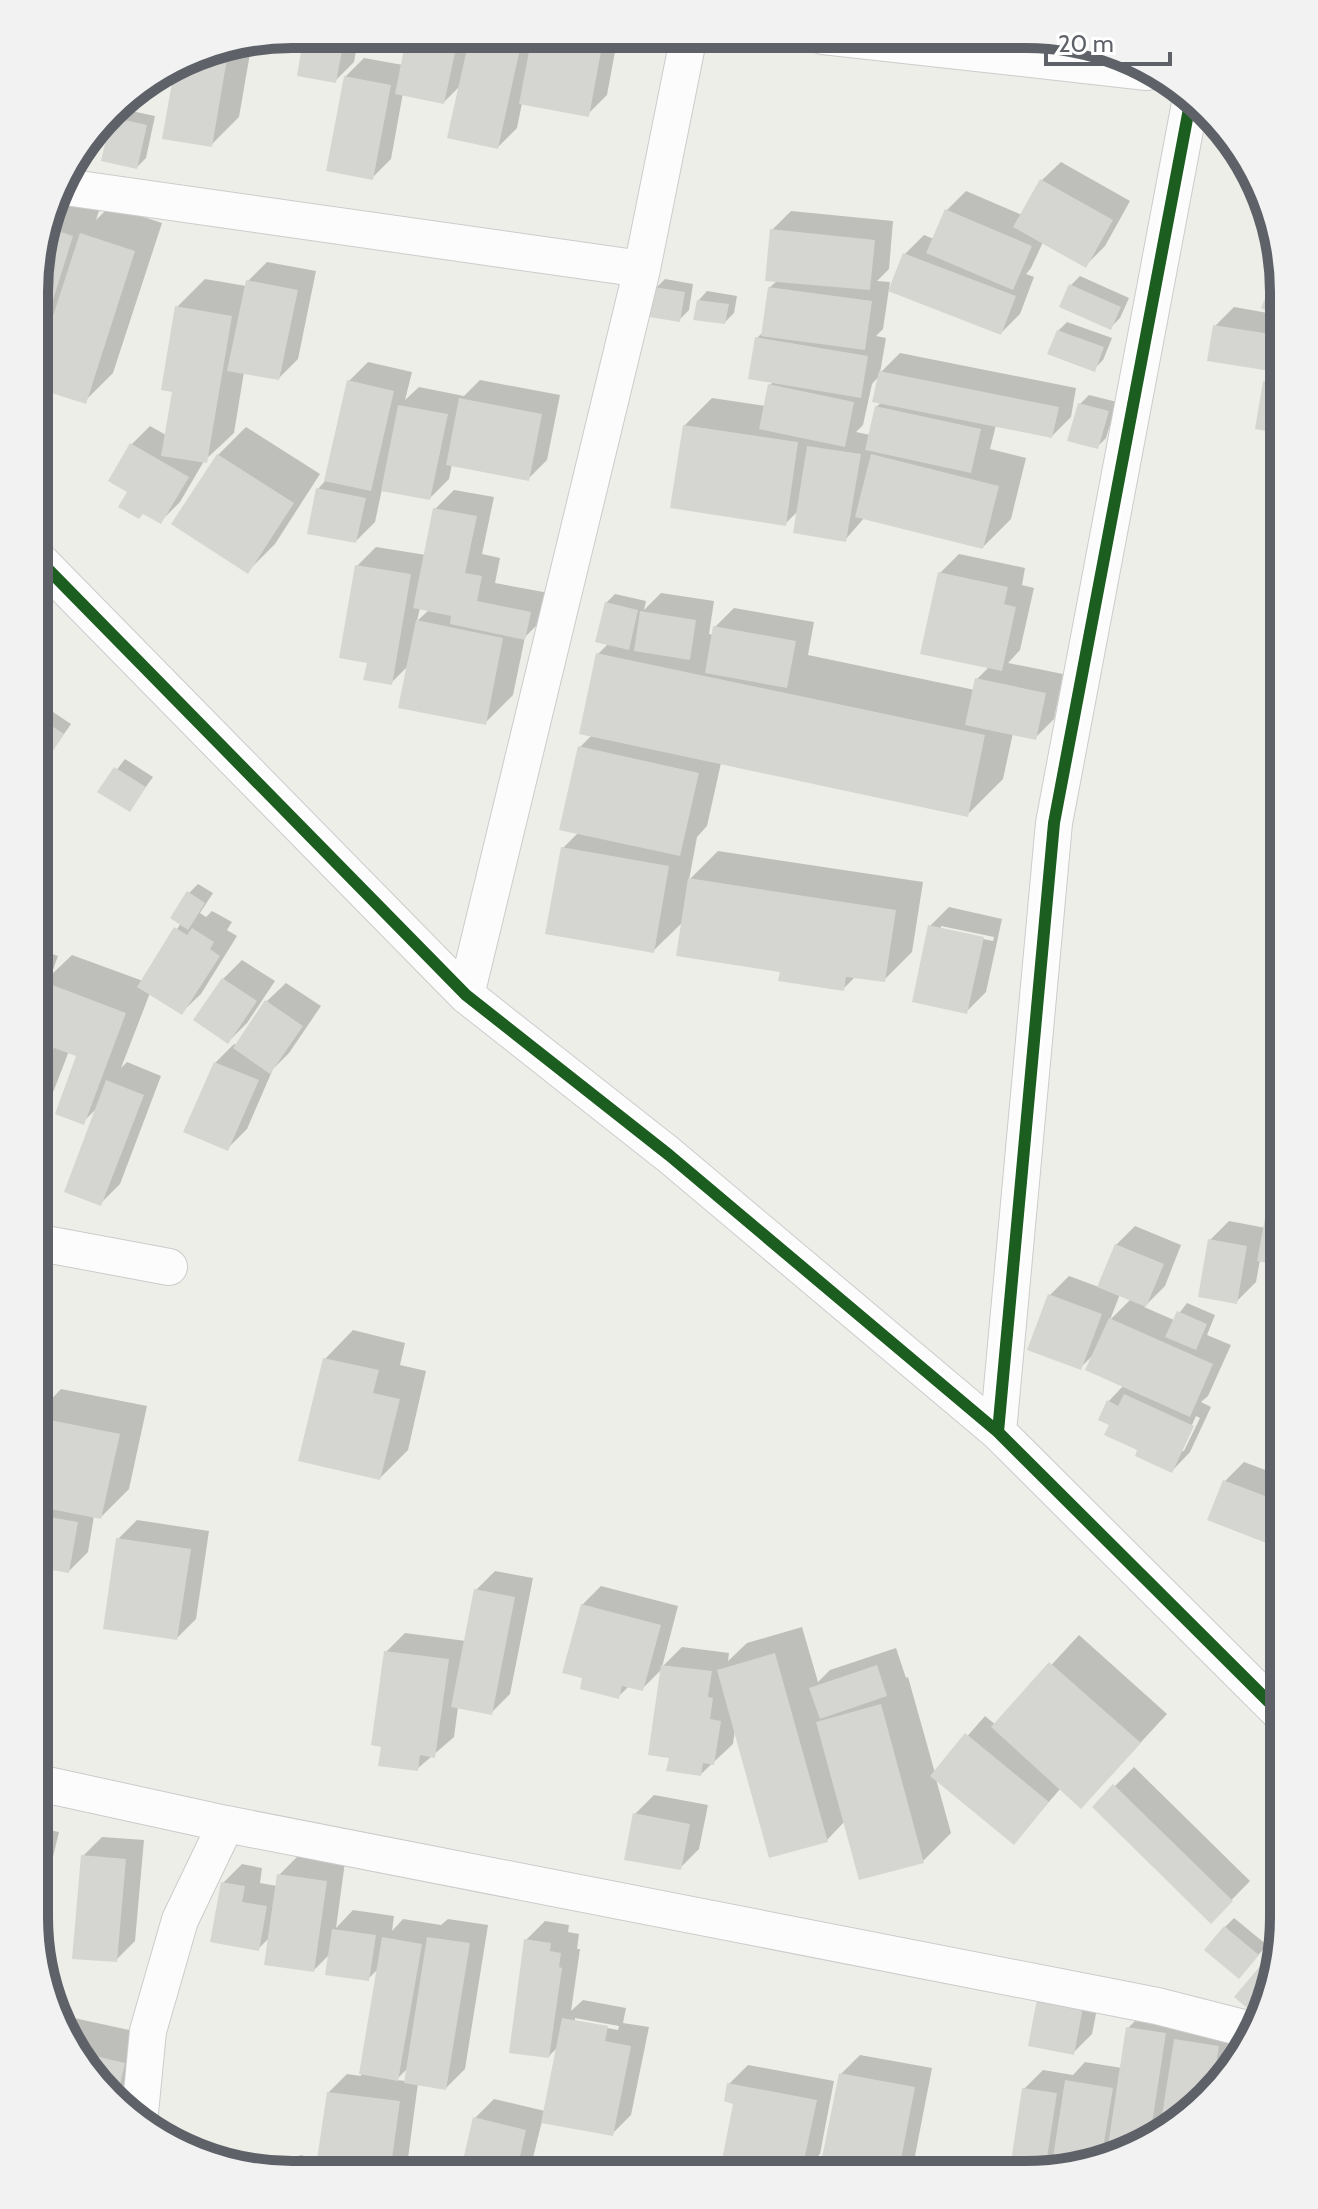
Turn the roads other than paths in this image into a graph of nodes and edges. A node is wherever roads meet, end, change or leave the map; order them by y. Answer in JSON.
{"nodes":[{"id":1,"x":686,"y":48,"type":"edge"},
{"id":2,"x":931,"y":48,"type":"edge"},
{"id":3,"x":1124,"y":69,"type":"edge"},
{"id":4,"x":1188,"y":112,"type":"edge"},
{"id":5,"x":72,"y":188,"type":"edge"},
{"id":6,"x":642,"y":269,"type":"junction"},
{"id":7,"x":48,"y":569,"type":"edge"},
{"id":8,"x":466,"y":995,"type":"junction"},
{"id":9,"x":48,"y":1244,"type":"edge"},
{"id":10,"x":169,"y":1267,"type":"dead end"},
{"id":11,"x":998,"y":1432,"type":"junction"},
{"id":12,"x":1269,"y":1702,"type":"edge"},
{"id":13,"x":48,"y":1785,"type":"edge"},
{"id":14,"x":226,"y":1824,"type":"junction"},
{"id":15,"x":1242,"y":2028,"type":"edge"},
{"id":16,"x":141,"y":2107,"type":"edge"}],
"edges":[{"from":1,"to":6,"type":"street"},
{"from":2,"to":3,"type":"street"},
{"from":4,"to":11,"type":"street"},
{"from":5,"to":6,"type":"street"},
{"from":6,"to":8,"type":"street"},
{"from":7,"to":8,"type":"street"},
{"from":8,"to":11,"type":"street"},
{"from":9,"to":10,"type":"street"},
{"from":11,"to":12,"type":"street"},
{"from":13,"to":14,"type":"street"},
{"from":14,"to":15,"type":"street"},
{"from":14,"to":16,"type":"street"}]}
